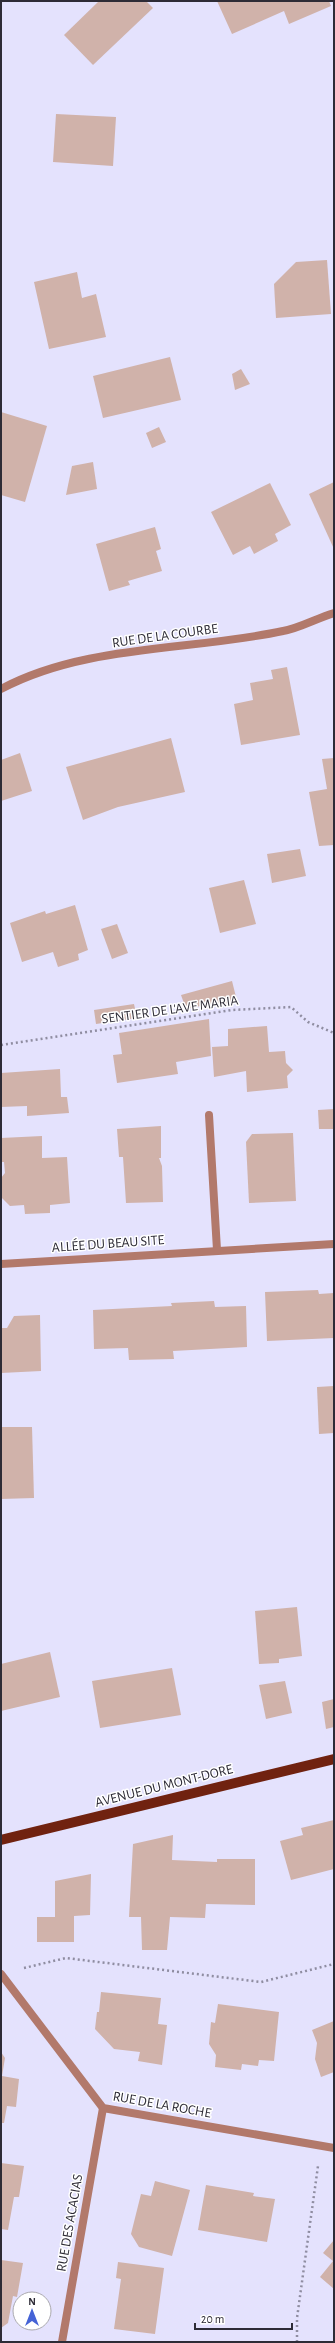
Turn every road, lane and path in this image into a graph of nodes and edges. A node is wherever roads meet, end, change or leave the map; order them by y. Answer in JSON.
{"nodes":[{"id":1,"x":334,"y":613,"type":"edge"},
{"id":2,"x":1,"y":689,"type":"edge"},
{"id":3,"x":334,"y":1033,"type":"edge"},
{"id":4,"x":1,"y":1045,"type":"edge"},
{"id":5,"x":210,"y":1115,"type":"dead end"},
{"id":6,"x":334,"y":1244,"type":"edge"},
{"id":7,"x":217,"y":1250,"type":"junction"},
{"id":8,"x":1,"y":1264,"type":"edge"},
{"id":9,"x":334,"y":1759,"type":"edge"},
{"id":10,"x":1,"y":1840,"type":"edge"},
{"id":11,"x":334,"y":1964,"type":"edge"},
{"id":12,"x":2,"y":1974,"type":"edge"},
{"id":13,"x":104,"y":2108,"type":"junction"},
{"id":14,"x":321,"y":2146,"type":"junction"},
{"id":15,"x":334,"y":2148,"type":"edge"},
{"id":16,"x":62,"y":2342,"type":"edge"},
{"id":17,"x":297,"y":2342,"type":"edge"}],
"edges":[{"from":1,"to":2,"type":"street","name":"RUE DE LA COURBE"},
{"from":3,"to":4,"type":"path","name":"SENTIER DE L'AVE MARIA"},
{"from":5,"to":7,"type":"street"},
{"from":6,"to":7,"type":"street","name":"ALLÉE DU BEAU SITE"},
{"from":7,"to":8,"type":"street","name":"ALLÉE DU BEAU SITE"},
{"from":9,"to":10,"type":"main road","name":"AVENUE DU MONT-DORE"},
{"from":11,"to":12,"type":"path"},
{"from":12,"to":13,"type":"street","name":"RUE DE LA ROCHE"},
{"from":13,"to":14,"type":"street","name":"RUE DE LA ROCHE"},
{"from":13,"to":16,"type":"street","name":"RUE DES ACACIAS"},
{"from":14,"to":15,"type":"street","name":"RUE DE LA ROCHE"},
{"from":14,"to":17,"type":"path"}]}
